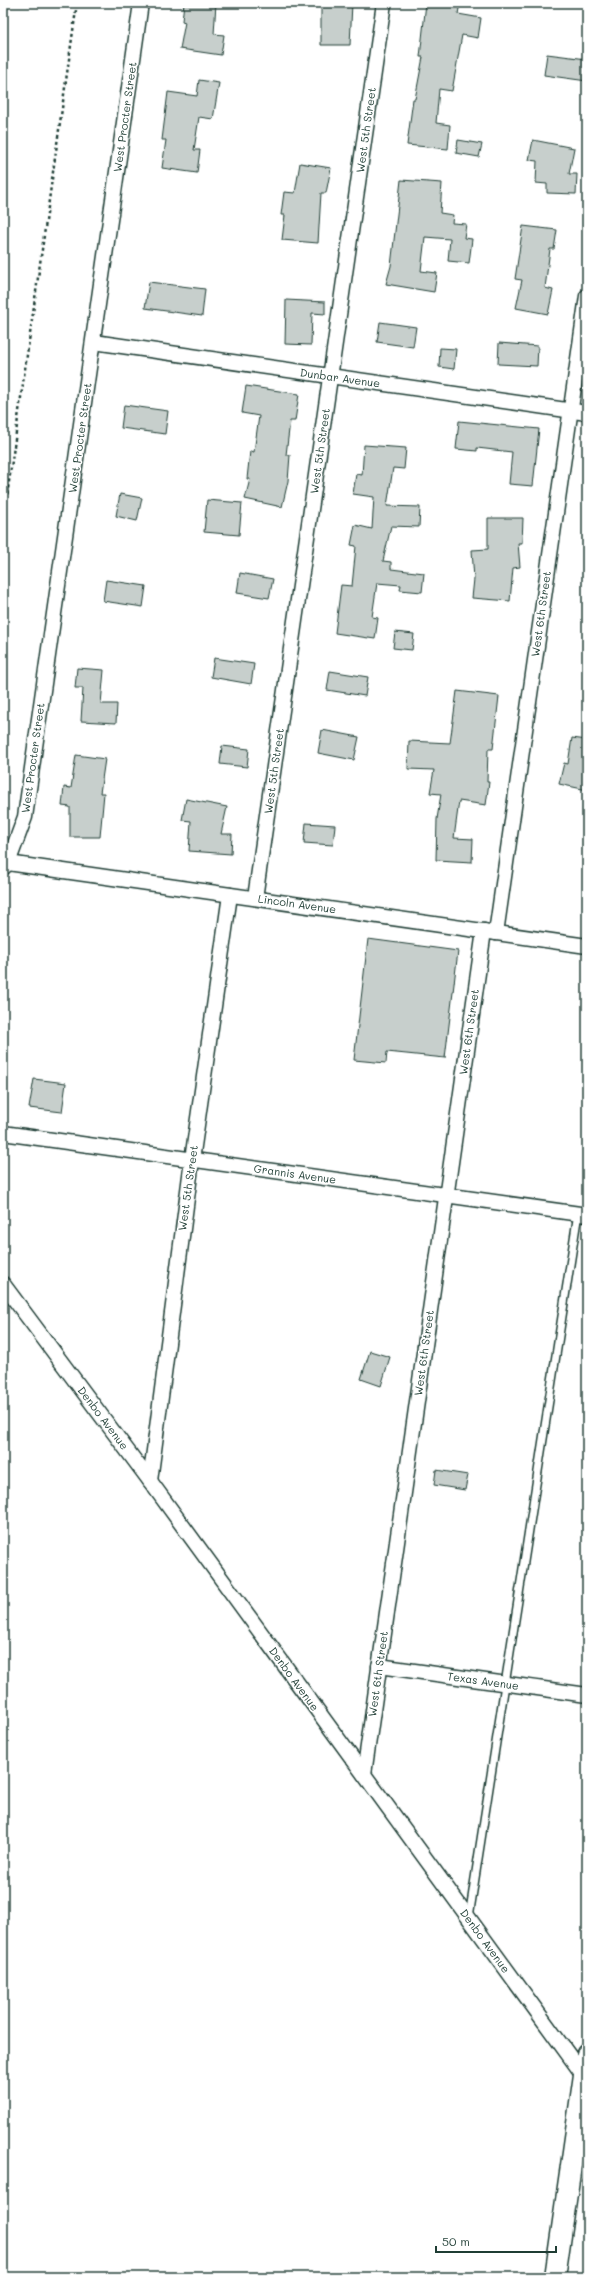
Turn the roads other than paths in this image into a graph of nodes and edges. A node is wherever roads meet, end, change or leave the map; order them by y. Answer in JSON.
{"nodes":[{"id":1,"x":141,"y":3,"type":"edge"},
{"id":2,"x":384,"y":3,"type":"edge"},
{"id":3,"x":587,"y":296,"type":"edge"},
{"id":4,"x":94,"y":342,"type":"junction"},
{"id":5,"x":331,"y":376,"type":"junction"},
{"id":6,"x":571,"y":410,"type":"junction"},
{"id":7,"x":587,"y":413,"type":"edge"},
{"id":8,"x":5,"y":866,"type":"edge"},
{"id":9,"x":230,"y":895,"type":"junction"},
{"id":10,"x":256,"y":898,"type":"junction"},
{"id":11,"x":490,"y":932,"type":"junction"},
{"id":12,"x":587,"y":946,"type":"edge"},
{"id":13,"x":3,"y":1133,"type":"edge"},
{"id":14,"x":192,"y":1160,"type":"junction"},
{"id":15,"x":446,"y":1196,"type":"junction"},
{"id":16,"x":582,"y":1214,"type":"edge"},
{"id":17,"x":3,"y":1284,"type":"edge"},
{"id":18,"x":150,"y":1481,"type":"junction"},
{"id":19,"x":379,"y":1666,"type":"junction"},
{"id":20,"x":505,"y":1684,"type":"junction"},
{"id":21,"x":587,"y":1696,"type":"edge"},
{"id":22,"x":364,"y":1774,"type":"junction"},
{"id":23,"x":468,"y":1918,"type":"junction"},
{"id":24,"x":587,"y":2054,"type":"edge"},
{"id":25,"x":584,"y":2076,"type":"junction"},
{"id":26,"x":556,"y":2277,"type":"edge"}],
"edges":[{"from":1,"to":4,"type":"street","name":"West Procter Street"},
{"from":2,"to":5,"type":"street","name":"West 5th Street"},
{"from":3,"to":6,"type":"street","name":"West 6th Street"},
{"from":4,"to":5,"type":"street","name":"Dunbar Avenue"},
{"from":4,"to":8,"type":"street","name":"West Procter Street"},
{"from":5,"to":6,"type":"street","name":"Dunbar Avenue"},
{"from":5,"to":10,"type":"street","name":"West 5th Street"},
{"from":6,"to":7,"type":"street","name":"Dunbar Avenue"},
{"from":6,"to":11,"type":"street","name":"West 6th Street"},
{"from":8,"to":9,"type":"street","name":"Lincoln Avenue"},
{"from":9,"to":10,"type":"street","name":"Lincoln Avenue"},
{"from":9,"to":14,"type":"street","name":"West 5th Street"},
{"from":10,"to":11,"type":"street","name":"Lincoln Avenue"},
{"from":11,"to":12,"type":"street","name":"Lincoln Avenue"},
{"from":11,"to":15,"type":"street","name":"West 6th Street"},
{"from":13,"to":14,"type":"street","name":"Grannis Avenue"},
{"from":14,"to":15,"type":"street","name":"Grannis Avenue"},
{"from":14,"to":18,"type":"street","name":"West 5th Street"},
{"from":15,"to":16,"type":"street","name":"Grannis Avenue"},
{"from":15,"to":19,"type":"street","name":"West 6th Street"},
{"from":16,"to":20,"type":"lane"},
{"from":17,"to":18,"type":"street","name":"Denbo Avenue"},
{"from":18,"to":22,"type":"street","name":"Denbo Avenue"},
{"from":19,"to":20,"type":"street","name":"Texas Avenue"},
{"from":19,"to":22,"type":"street","name":"West 6th Street"},
{"from":20,"to":21,"type":"street","name":"Texas Avenue"},
{"from":20,"to":23,"type":"lane"},
{"from":22,"to":23,"type":"street","name":"Denbo Avenue"},
{"from":23,"to":25,"type":"street","name":"Denbo Avenue"},
{"from":24,"to":25,"type":"main road"},
{"from":25,"to":26,"type":"main road"}]}
